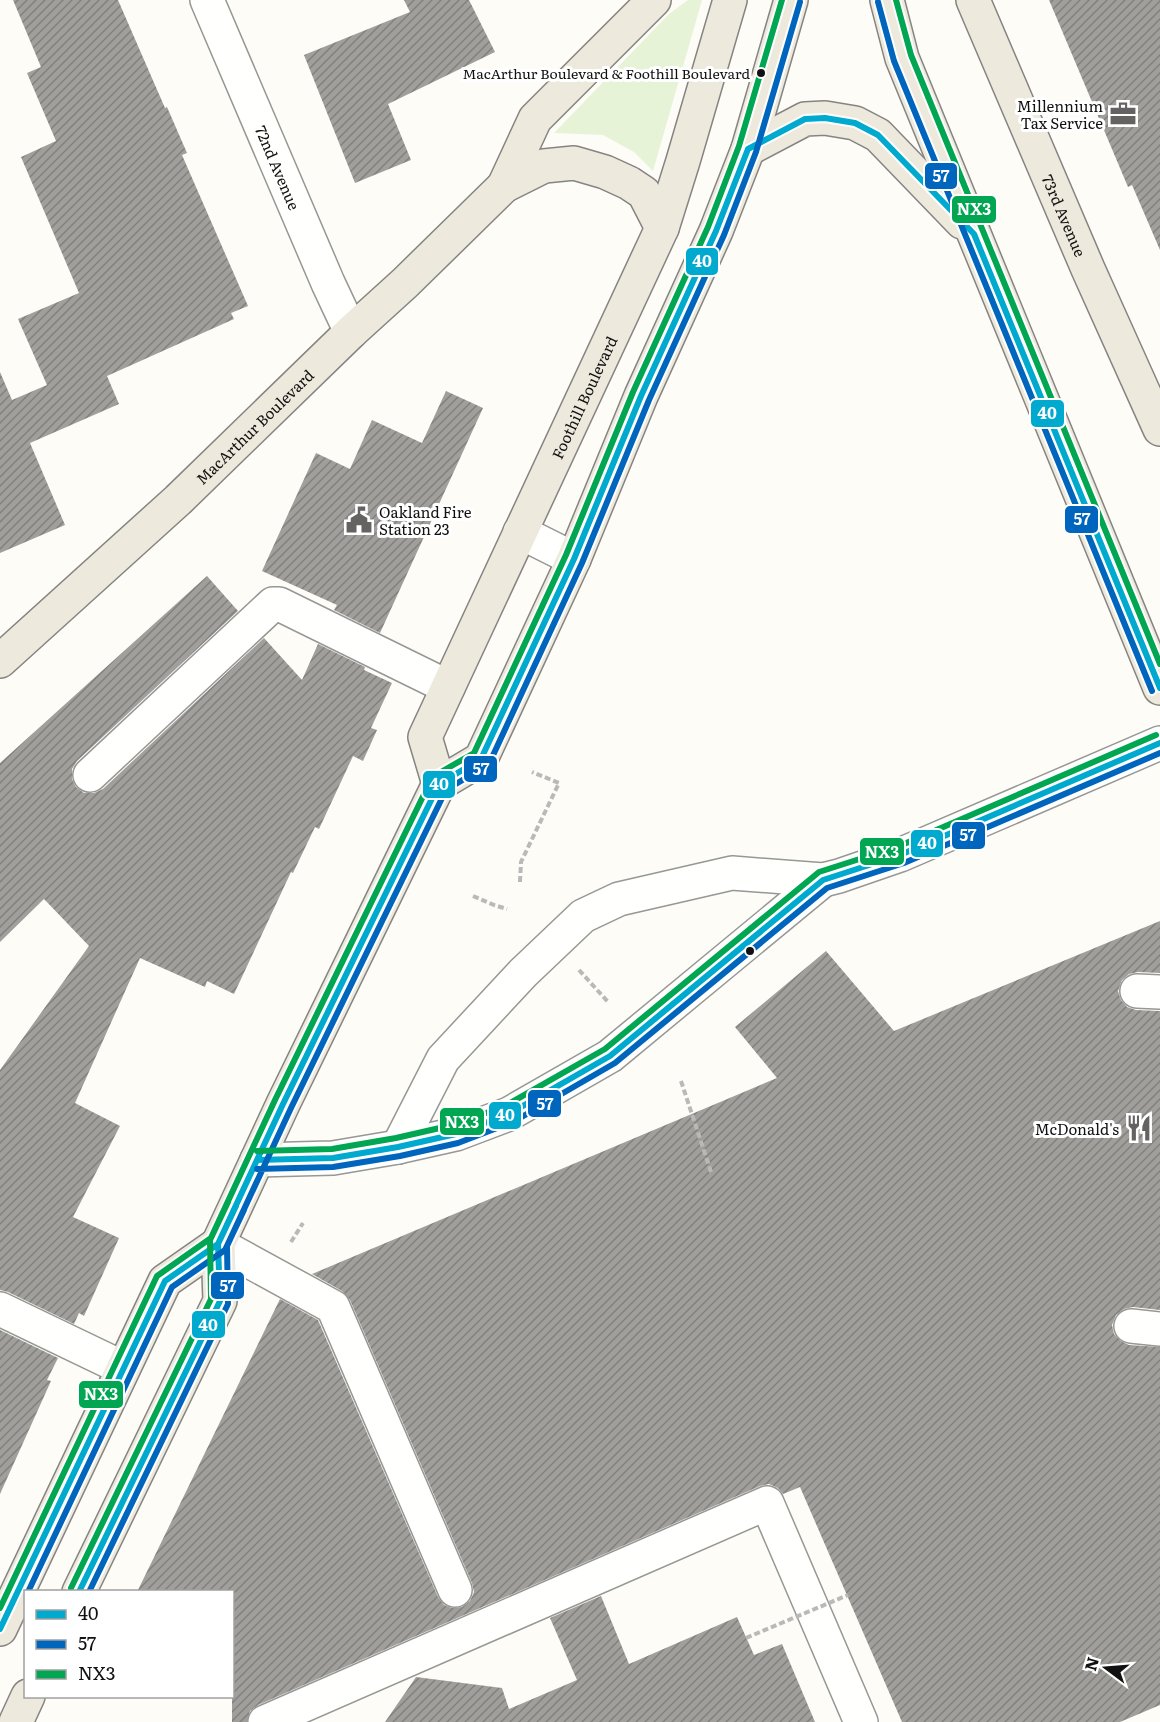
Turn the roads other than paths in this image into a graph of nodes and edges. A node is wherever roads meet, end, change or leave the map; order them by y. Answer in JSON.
{"nodes":[{"id":1,"x":207,"y":0,"type":"edge"},
{"id":2,"x":654,"y":0,"type":"edge"},
{"id":3,"x":730,"y":0,"type":"edge"},
{"id":4,"x":791,"y":0,"type":"edge"},
{"id":5,"x":887,"y":0,"type":"edge"},
{"id":6,"x":973,"y":0,"type":"edge"},
{"id":7,"x":748,"y":149,"type":"junction"},
{"id":8,"x":504,"y":186,"type":"junction"},
{"id":9,"x":662,"y":228,"type":"junction"},
{"id":10,"x":974,"y":234,"type":"junction"},
{"id":11,"x":351,"y":332,"type":"junction"},
{"id":12,"x":1160,"y":429,"type":"edge"},
{"id":13,"x":520,"y":532,"type":"junction"},
{"id":14,"x":574,"y":559,"type":"junction"},
{"id":15,"x":0,"y":661,"type":"edge"},
{"id":16,"x":448,"y":687,"type":"junction"},
{"id":17,"x":1160,"y":688,"type":"edge"},
{"id":18,"x":1160,"y":743,"type":"edge"},
{"id":19,"x":90,"y":775,"type":"dead end"},
{"id":20,"x":439,"y":784,"type":"junction"},
{"id":21,"x":823,"y":880,"type":"junction"},
{"id":22,"x":398,"y":1148,"type":"junction"},
{"id":23,"x":257,"y":1160,"type":"junction"},
{"id":24,"x":218,"y":1244,"type":"junction"},
{"id":25,"x":0,"y":1310,"type":"edge"},
{"id":26,"x":123,"y":1368,"type":"junction"},
{"id":27,"x":80,"y":1590,"type":"edge"},
{"id":28,"x":455,"y":1590,"type":"dead end"},
{"id":29,"x":0,"y":1629,"type":"edge"},
{"id":30,"x":27,"y":1698,"type":"edge"},
{"id":31,"x":16,"y":1722,"type":"edge"},
{"id":32,"x":265,"y":1722,"type":"edge"},
{"id":33,"x":861,"y":1722,"type":"edge"}],
"edges":[{"from":1,"to":11,"type":"street","name":"72nd Avenue"},
{"from":2,"to":8,"type":"main road","name":"MacArthur Boulevard"},
{"from":3,"to":9,"type":"main road","name":"Foothill Boulevard"},
{"from":4,"to":7,"type":"main road"},
{"from":5,"to":10,"type":"main road"},
{"from":6,"to":12,"type":"main road","name":"73rd Avenue"},
{"from":7,"to":10,"type":"main road"},
{"from":7,"to":14,"type":"main road"},
{"from":8,"to":9,"type":"main road","name":"MacArthur Boulevard"},
{"from":8,"to":11,"type":"main road","name":"MacArthur Boulevard"},
{"from":9,"to":13,"type":"main road","name":"Foothill Boulevard"},
{"from":10,"to":17,"type":"main road"},
{"from":11,"to":15,"type":"main road","name":"MacArthur Boulevard"},
{"from":13,"to":14,"type":"street"},
{"from":13,"to":16,"type":"main road","name":"Foothill Boulevard"},
{"from":14,"to":20,"type":"main road"},
{"from":16,"to":19,"type":"street"},
{"from":16,"to":20,"type":"main road","name":"Foothill Boulevard"},
{"from":18,"to":21,"type":"street"},
{"from":20,"to":23,"type":"main road"},
{"from":21,"to":22,"type":"street"},
{"from":21,"to":22,"type":"street"},
{"from":22,"to":23,"type":"street"},
{"from":23,"to":24,"type":"main road"},
{"from":24,"to":26,"type":"main road"},
{"from":24,"to":27,"type":"main road"},
{"from":24,"to":28,"type":"street"},
{"from":25,"to":26,"type":"street"},
{"from":26,"to":29,"type":"main road"},
{"from":30,"to":31,"type":"main road"},
{"from":32,"to":33,"type":"street"}]}
